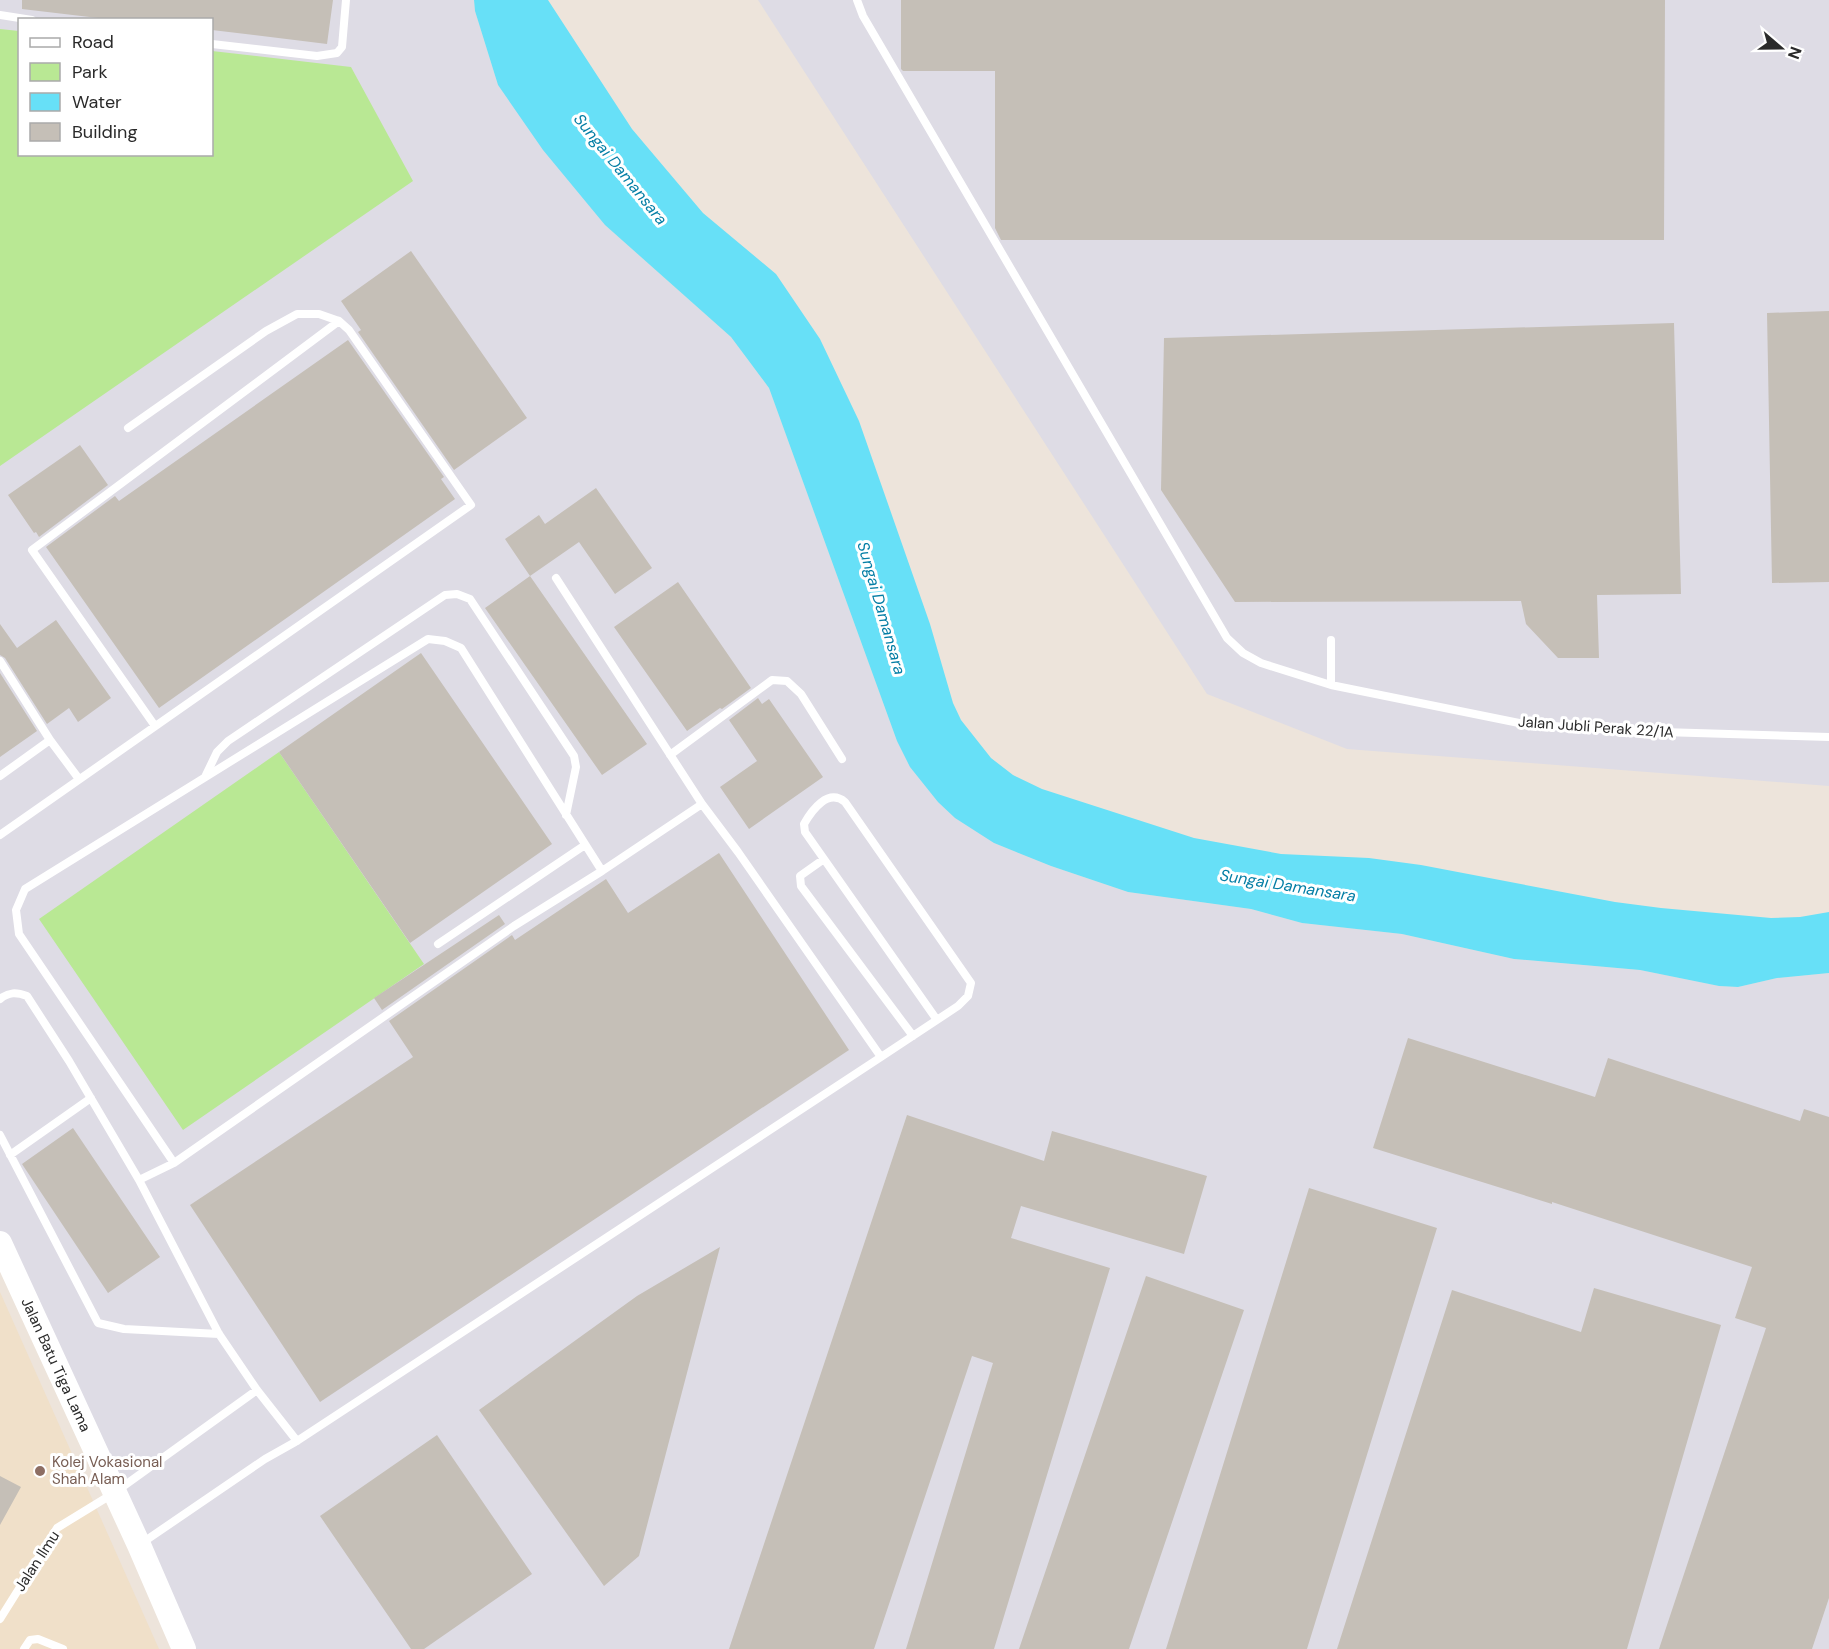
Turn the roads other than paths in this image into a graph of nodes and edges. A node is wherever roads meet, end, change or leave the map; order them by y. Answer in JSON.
{"nodes":[{"id":1,"x":346,"y":0,"type":"edge"},
{"id":2,"x":857,"y":0,"type":"edge"},
{"id":3,"x":0,"y":15,"type":"edge"},
{"id":4,"x":19,"y":18,"type":"edge"},
{"id":5,"x":213,"y":44,"type":"edge"},
{"id":6,"x":339,"y":321,"type":"junction"},
{"id":7,"x":128,"y":428,"type":"dead end"},
{"id":8,"x":556,"y":578,"type":"dead end"},
{"id":9,"x":1331,"y":640,"type":"dead end"},
{"id":10,"x":0,"y":661,"type":"edge"},
{"id":11,"x":1331,"y":685,"type":"junction"},
{"id":12,"x":155,"y":726,"type":"junction"},
{"id":13,"x":1829,"y":737,"type":"edge"},
{"id":14,"x":50,"y":740,"type":"junction"},
{"id":15,"x":670,"y":755,"type":"junction"},
{"id":16,"x":842,"y":759,"type":"dead end"},
{"id":17,"x":0,"y":776,"type":"edge"},
{"id":18,"x":205,"y":777,"type":"junction"},
{"id":19,"x":79,"y":779,"type":"junction"},
{"id":20,"x":702,"y":804,"type":"junction"},
{"id":21,"x":566,"y":815,"type":"junction"},
{"id":22,"x":0,"y":835,"type":"edge"},
{"id":23,"x":585,"y":846,"type":"junction"},
{"id":24,"x":824,"y":859,"type":"junction"},
{"id":25,"x":602,"y":871,"type":"junction"},
{"id":26,"x":438,"y":944,"type":"dead end"},
{"id":27,"x":0,"y":999,"type":"edge"},
{"id":28,"x":937,"y":1020,"type":"junction"},
{"id":29,"x":913,"y":1036,"type":"junction"},
{"id":30,"x":882,"y":1057,"type":"junction"},
{"id":31,"x":91,"y":1098,"type":"junction"},
{"id":32,"x":0,"y":1136,"type":"edge"},
{"id":33,"x":10,"y":1155,"type":"junction"},
{"id":34,"x":174,"y":1163,"type":"junction"},
{"id":35,"x":140,"y":1180,"type":"junction"},
{"id":36,"x":0,"y":1243,"type":"edge"},
{"id":37,"x":219,"y":1334,"type":"junction"},
{"id":38,"x":257,"y":1390,"type":"junction"},
{"id":39,"x":297,"y":1441,"type":"junction"},
{"id":40,"x":114,"y":1493,"type":"junction"},
{"id":41,"x":139,"y":1545,"type":"junction"},
{"id":42,"x":0,"y":1619,"type":"edge"},
{"id":43,"x":24,"y":1649,"type":"edge"},
{"id":44,"x":63,"y":1649,"type":"edge"},
{"id":45,"x":184,"y":1649,"type":"edge"}],
"edges":[{"from":1,"to":5,"type":"lane"},
{"from":2,"to":11,"type":"lane","name":"Jalan Jubli Perak 22/1A"},
{"from":3,"to":4,"type":"lane"},
{"from":6,"to":7,"type":"lane"},
{"from":6,"to":12,"type":"lane"},
{"from":6,"to":12,"type":"lane"},
{"from":8,"to":15,"type":"lane"},
{"from":9,"to":11,"type":"lane"},
{"from":10,"to":14,"type":"lane"},
{"from":11,"to":13,"type":"lane","name":"Jalan Jubli Perak 22/1A"},
{"from":12,"to":19,"type":"lane"},
{"from":14,"to":17,"type":"lane"},
{"from":14,"to":19,"type":"lane"},
{"from":15,"to":16,"type":"lane"},
{"from":15,"to":20,"type":"lane"},
{"from":18,"to":21,"type":"lane"},
{"from":18,"to":21,"type":"lane"},
{"from":18,"to":34,"type":"lane"},
{"from":19,"to":22,"type":"lane"},
{"from":20,"to":25,"type":"lane"},
{"from":20,"to":30,"type":"lane"},
{"from":21,"to":23,"type":"lane"},
{"from":23,"to":25,"type":"lane"},
{"from":23,"to":26,"type":"lane"},
{"from":24,"to":28,"type":"lane"},
{"from":24,"to":28,"type":"lane"},
{"from":24,"to":29,"type":"lane"},
{"from":25,"to":34,"type":"lane"},
{"from":27,"to":31,"type":"lane"},
{"from":28,"to":29,"type":"lane"},
{"from":29,"to":30,"type":"lane"},
{"from":30,"to":39,"type":"lane"},
{"from":31,"to":33,"type":"lane"},
{"from":31,"to":35,"type":"lane"},
{"from":32,"to":33,"type":"lane"},
{"from":33,"to":37,"type":"lane"},
{"from":34,"to":35,"type":"lane"},
{"from":35,"to":37,"type":"lane"},
{"from":36,"to":40,"type":"main road","name":"Jalan Batu Tiga Lama"},
{"from":37,"to":38,"type":"lane"},
{"from":38,"to":39,"type":"lane"},
{"from":38,"to":40,"type":"lane","name":"Jalan Ilmu"},
{"from":39,"to":41,"type":"lane"},
{"from":40,"to":41,"type":"main road","name":"Jalan Batu Tiga Lama"},
{"from":40,"to":42,"type":"lane","name":"Jalan Ilmu"},
{"from":41,"to":45,"type":"main road","name":"Jalan Batu Tiga Lama"},
{"from":43,"to":44,"type":"lane"}]}
